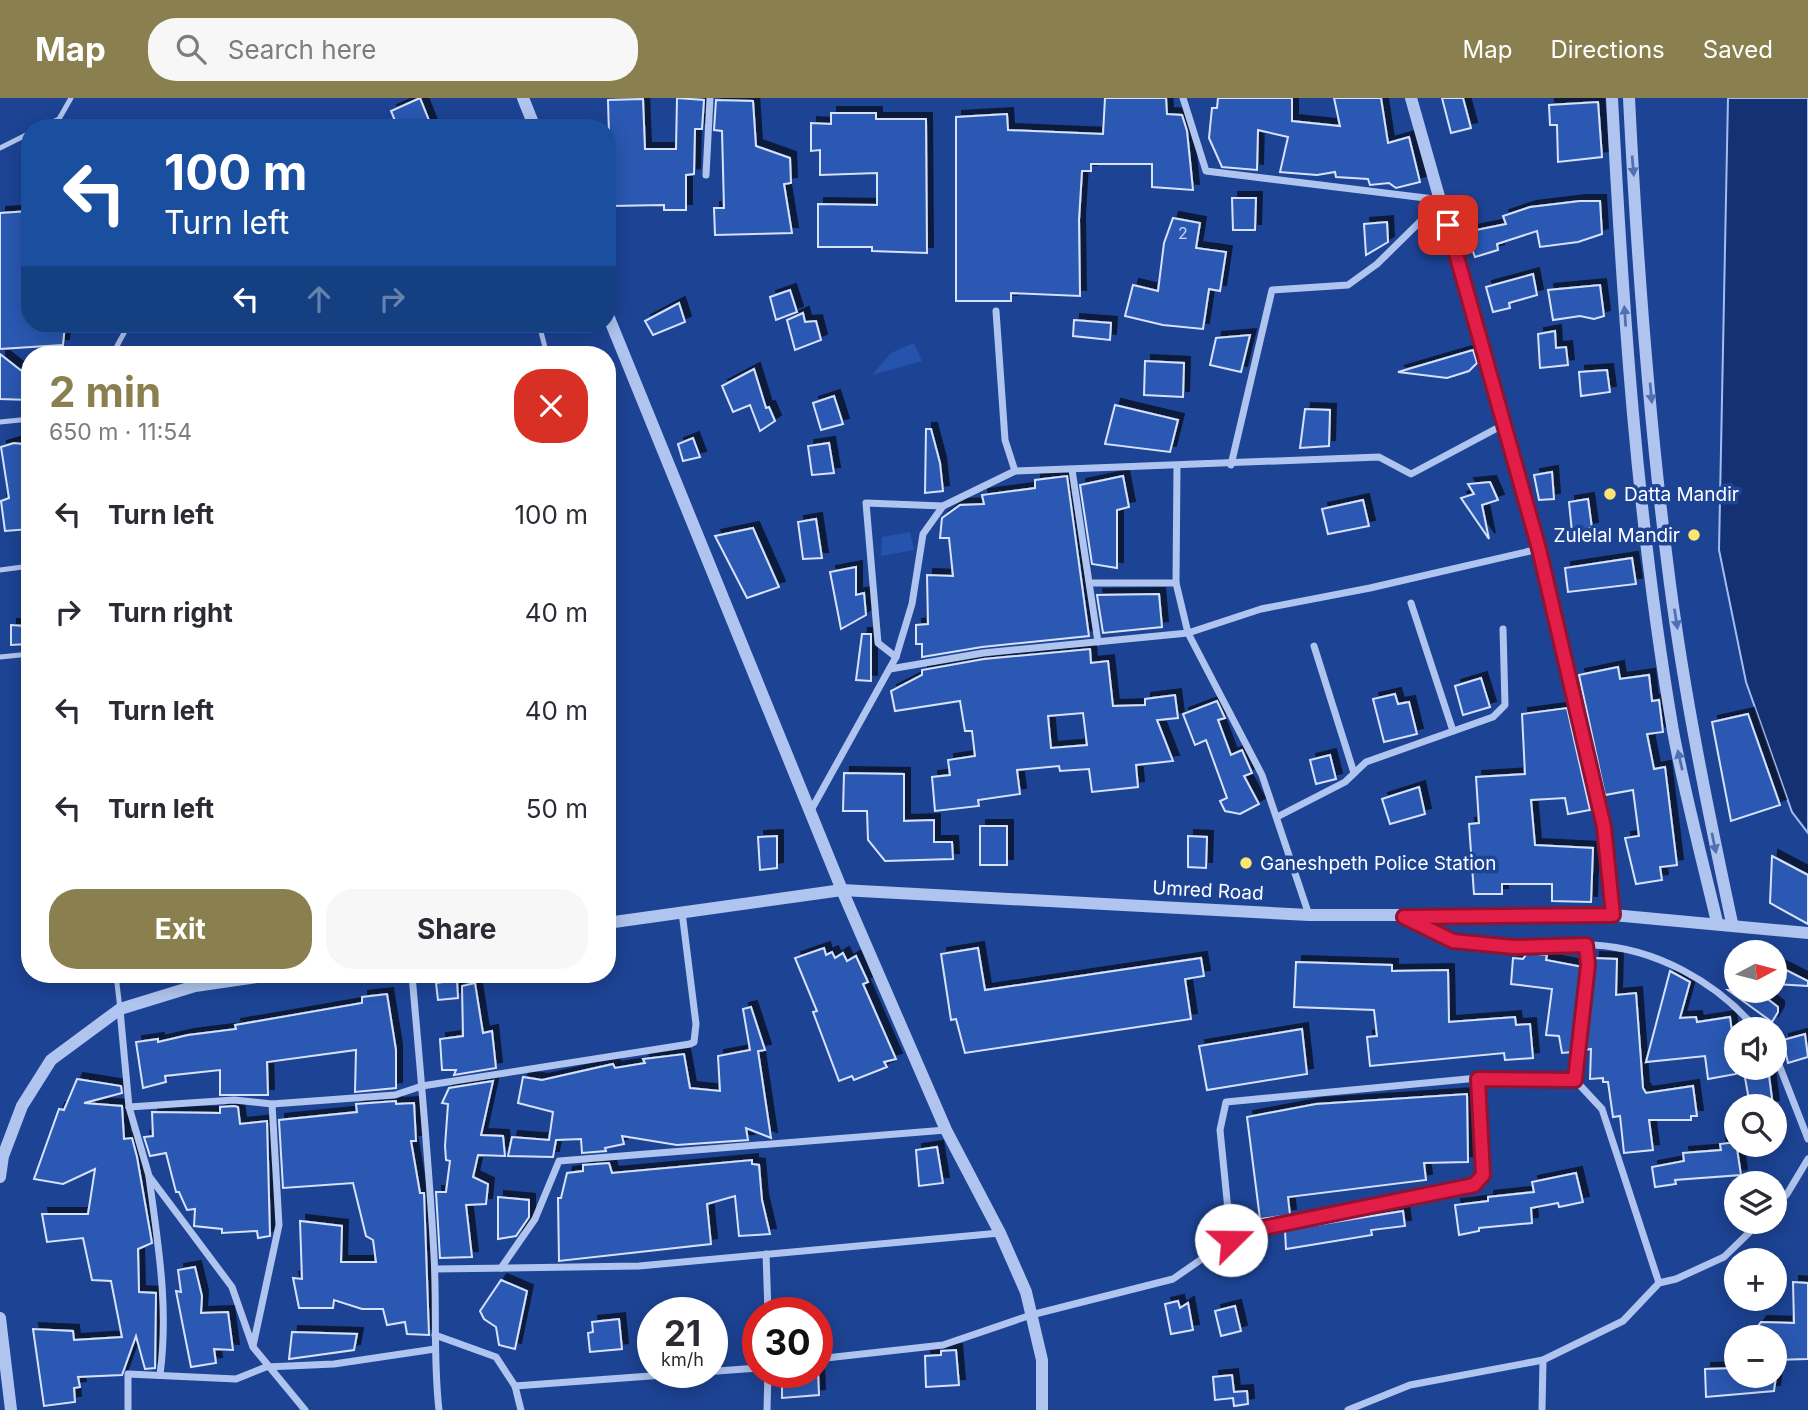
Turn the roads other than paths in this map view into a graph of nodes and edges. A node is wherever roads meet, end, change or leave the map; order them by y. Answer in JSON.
{"nodes":[{"id":1,"x":71,"y":98,"type":"edge"},
{"id":2,"x":523,"y":98,"type":"edge"},
{"id":3,"x":709,"y":98,"type":"edge"},
{"id":4,"x":1183,"y":98,"type":"edge"},
{"id":5,"x":1411,"y":98,"type":"edge"},
{"id":6,"x":1612,"y":98,"type":"edge"},
{"id":7,"x":1629,"y":98,"type":"edge"},
{"id":8,"x":59,"y":119,"type":"edge"},
{"id":9,"x":531,"y":119,"type":"edge"},
{"id":10,"x":21,"y":138,"type":"edge"},
{"id":11,"x":0,"y":148,"type":"edge"},
{"id":12,"x":706,"y":175,"type":"dead end"},
{"id":13,"x":1441,"y":200,"type":"junction"},
{"id":14,"x":996,"y":311,"type":"dead end"},
{"id":15,"x":615,"y":333,"type":"edge"},
{"id":16,"x":21,"y":420,"type":"edge"},
{"id":17,"x":0,"y":422,"type":"edge"},
{"id":18,"x":1503,"y":425,"type":"junction"},
{"id":19,"x":1231,"y":465,"type":"junction"},
{"id":20,"x":1177,"y":467,"type":"junction"},
{"id":21,"x":1072,"y":470,"type":"junction"},
{"id":22,"x":1015,"y":471,"type":"junction"},
{"id":23,"x":943,"y":506,"type":"junction"},
{"id":24,"x":1539,"y":549,"type":"junction"},
{"id":25,"x":21,"y":567,"type":"edge"},
{"id":26,"x":0,"y":570,"type":"edge"},
{"id":27,"x":1090,"y":583,"type":"junction"},
{"id":28,"x":1176,"y":583,"type":"junction"},
{"id":29,"x":1411,"y":603,"type":"dead end"},
{"id":30,"x":1503,"y":629,"type":"dead end"},
{"id":31,"x":1188,"y":633,"type":"junction"},
{"id":32,"x":1098,"y":642,"type":"junction"},
{"id":33,"x":1314,"y":646,"type":"dead end"},
{"id":34,"x":21,"y":655,"type":"edge"},
{"id":35,"x":0,"y":657,"type":"edge"},
{"id":36,"x":896,"y":657,"type":"junction"},
{"id":37,"x":890,"y":668,"type":"junction"},
{"id":38,"x":1453,"y":731,"type":"junction"},
{"id":39,"x":1354,"y":774,"type":"junction"},
{"id":40,"x":810,"y":813,"type":"junction"},
{"id":41,"x":1277,"y":817,"type":"junction"},
{"id":42,"x":842,"y":890,"type":"junction"},
{"id":43,"x":682,"y":911,"type":"junction"},
{"id":44,"x":1309,"y":915,"type":"junction"},
{"id":45,"x":1613,"y":915,"type":"junction"},
{"id":46,"x":1404,"y":917,"type":"junction"},
{"id":47,"x":616,"y":922,"type":"edge"},
{"id":48,"x":1717,"y":922,"type":"junction"},
{"id":49,"x":1732,"y":923,"type":"junction"},
{"id":50,"x":1808,"y":933,"type":"edge"},
{"id":51,"x":1586,"y":945,"type":"junction"},
{"id":52,"x":117,"y":983,"type":"edge"},
{"id":53,"x":216,"y":983,"type":"edge"},
{"id":54,"x":413,"y":983,"type":"edge"},
{"id":55,"x":120,"y":1009,"type":"junction"},
{"id":56,"x":1744,"y":1017,"type":"edge"},
{"id":57,"x":1478,"y":1079,"type":"junction"},
{"id":58,"x":1575,"y":1080,"type":"junction"},
{"id":59,"x":1785,"y":1080,"type":"edge"},
{"id":60,"x":422,"y":1086,"type":"junction"},
{"id":61,"x":272,"y":1104,"type":"junction"},
{"id":62,"x":129,"y":1107,"type":"junction"},
{"id":63,"x":946,"y":1130,"type":"junction"},
{"id":64,"x":1808,"y":1139,"type":"edge"},
{"id":65,"x":1808,"y":1159,"type":"edge"},
{"id":66,"x":149,"y":1176,"type":"junction"},
{"id":67,"x":0,"y":1177,"type":"edge"},
{"id":68,"x":1787,"y":1194,"type":"edge"},
{"id":69,"x":1000,"y":1233,"type":"junction"},
{"id":70,"x":1748,"y":1234,"type":"edge"},
{"id":71,"x":1231,"y":1240,"type":"junction"},
{"id":72,"x":766,"y":1254,"type":"junction"},
{"id":73,"x":502,"y":1268,"type":"junction"},
{"id":74,"x":435,"y":1269,"type":"junction"},
{"id":75,"x":1659,"y":1283,"type":"junction"},
{"id":76,"x":767,"y":1297,"type":"edge"},
{"id":77,"x":1031,"y":1315,"type":"junction"},
{"id":78,"x":0,"y":1318,"type":"edge"},
{"id":79,"x":435,"y":1335,"type":"junction"},
{"id":80,"x":253,"y":1347,"type":"junction"},
{"id":81,"x":435,"y":1349,"type":"junction"},
{"id":82,"x":833,"y":1357,"type":"edge"},
{"id":83,"x":1543,"y":1360,"type":"junction"},
{"id":84,"x":267,"y":1367,"type":"junction"},
{"id":85,"x":742,"y":1369,"type":"edge"},
{"id":86,"x":160,"y":1375,"type":"junction"},
{"id":87,"x":515,"y":1386,"type":"junction"},
{"id":88,"x":767,"y":1388,"type":"edge"},
{"id":89,"x":11,"y":1410,"type":"edge"},
{"id":90,"x":128,"y":1410,"type":"edge"},
{"id":91,"x":305,"y":1410,"type":"edge"},
{"id":92,"x":439,"y":1410,"type":"edge"},
{"id":93,"x":521,"y":1410,"type":"edge"},
{"id":94,"x":766,"y":1410,"type":"edge"},
{"id":95,"x":1042,"y":1410,"type":"edge"},
{"id":96,"x":1348,"y":1410,"type":"edge"},
{"id":97,"x":1542,"y":1410,"type":"edge"}],
"edges":[{"from":1,"to":8,"type":"lane"},
{"from":2,"to":9,"type":"street"},
{"from":3,"to":12,"type":"street"},
{"from":4,"to":13,"type":"street"},
{"from":5,"to":13,"type":"street"},
{"from":48,"to":6,"type":"street","one_way":true},
{"from":7,"to":49,"type":"street","one_way":true},
{"from":10,"to":11,"type":"lane"},
{"from":13,"to":18,"type":"street"},
{"from":13,"to":19,"type":"street"},
{"from":14,"to":22,"type":"street"},
{"from":15,"to":40,"type":"street"},
{"from":16,"to":17,"type":"lane"},
{"from":18,"to":19,"type":"street"},
{"from":18,"to":24,"type":"street"},
{"from":19,"to":20,"type":"street"},
{"from":20,"to":21,"type":"street"},
{"from":20,"to":28,"type":"street"},
{"from":21,"to":22,"type":"street"},
{"from":21,"to":27,"type":"street"},
{"from":22,"to":23,"type":"street"},
{"from":23,"to":36,"type":"street"},
{"from":23,"to":36,"type":"street"},
{"from":24,"to":31,"type":"street"},
{"from":24,"to":45,"type":"street"},
{"from":25,"to":26,"type":"lane"},
{"from":27,"to":28,"type":"street"},
{"from":27,"to":32,"type":"street"},
{"from":28,"to":31,"type":"street"},
{"from":29,"to":38,"type":"street"},
{"from":30,"to":38,"type":"street"},
{"from":31,"to":32,"type":"street"},
{"from":31,"to":41,"type":"street"},
{"from":32,"to":37,"type":"street"},
{"from":33,"to":39,"type":"street"},
{"from":34,"to":35,"type":"lane"},
{"from":36,"to":37,"type":"street"},
{"from":37,"to":40,"type":"street"},
{"from":38,"to":39,"type":"street"},
{"from":39,"to":41,"type":"street"},
{"from":40,"to":42,"type":"street"},
{"from":41,"to":44,"type":"street"},
{"from":42,"to":43,"type":"street","name":"Umred Road"},
{"from":42,"to":44,"type":"street","name":"Umred Road"},
{"from":42,"to":63,"type":"street"},
{"from":43,"to":47,"type":"street","name":"Umred Road"},
{"from":43,"to":60,"type":"street"},
{"from":44,"to":46,"type":"street","name":"Umred Road"},
{"from":45,"to":46,"type":"street","name":"Umred Road"},
{"from":45,"to":48,"type":"street","name":"Umred Road"},
{"from":46,"to":51,"type":"street"},
{"from":48,"to":49,"type":"street","name":"Umred Road"},
{"from":49,"to":50,"type":"street","name":"Umred Road"},
{"from":51,"to":56,"type":"street"},
{"from":51,"to":58,"type":"street"},
{"from":52,"to":55,"type":"lane"},
{"from":53,"to":55,"type":"street"},
{"from":54,"to":60,"type":"street"},
{"from":55,"to":62,"type":"street"},
{"from":55,"to":67,"type":"street"},
{"from":57,"to":58,"type":"street"},
{"from":57,"to":71,"type":"street"},
{"from":57,"to":71,"type":"street"},
{"from":58,"to":75,"type":"street"},
{"from":59,"to":64,"type":"street"},
{"from":60,"to":61,"type":"street"},
{"from":60,"to":74,"type":"street"},
{"from":61,"to":62,"type":"street"},
{"from":61,"to":80,"type":"street"},
{"from":62,"to":66,"type":"street"},
{"from":63,"to":69,"type":"street"},
{"from":63,"to":73,"type":"street"},
{"from":65,"to":68,"type":"street"},
{"from":66,"to":80,"type":"street"},
{"from":66,"to":86,"type":"street"},
{"from":69,"to":72,"type":"street"},
{"from":69,"to":77,"type":"street"},
{"from":70,"to":75,"type":"street"},
{"from":71,"to":77,"type":"street"},
{"from":72,"to":73,"type":"street"},
{"from":72,"to":76,"type":"street"},
{"from":73,"to":74,"type":"street"},
{"from":74,"to":79,"type":"street"},
{"from":75,"to":83,"type":"street"},
{"from":77,"to":82,"type":"street"},
{"from":77,"to":95,"type":"street"},
{"from":78,"to":89,"type":"street"},
{"from":79,"to":81,"type":"street"},
{"from":79,"to":87,"type":"street"},
{"from":80,"to":84,"type":"street"},
{"from":81,"to":84,"type":"street"},
{"from":81,"to":92,"type":"street"},
{"from":83,"to":96,"type":"street"},
{"from":83,"to":97,"type":"street"},
{"from":84,"to":86,"type":"street"},
{"from":84,"to":91,"type":"street"},
{"from":85,"to":87,"type":"street"},
{"from":86,"to":90,"type":"street"},
{"from":87,"to":93,"type":"street"},
{"from":88,"to":94,"type":"street"}]}
